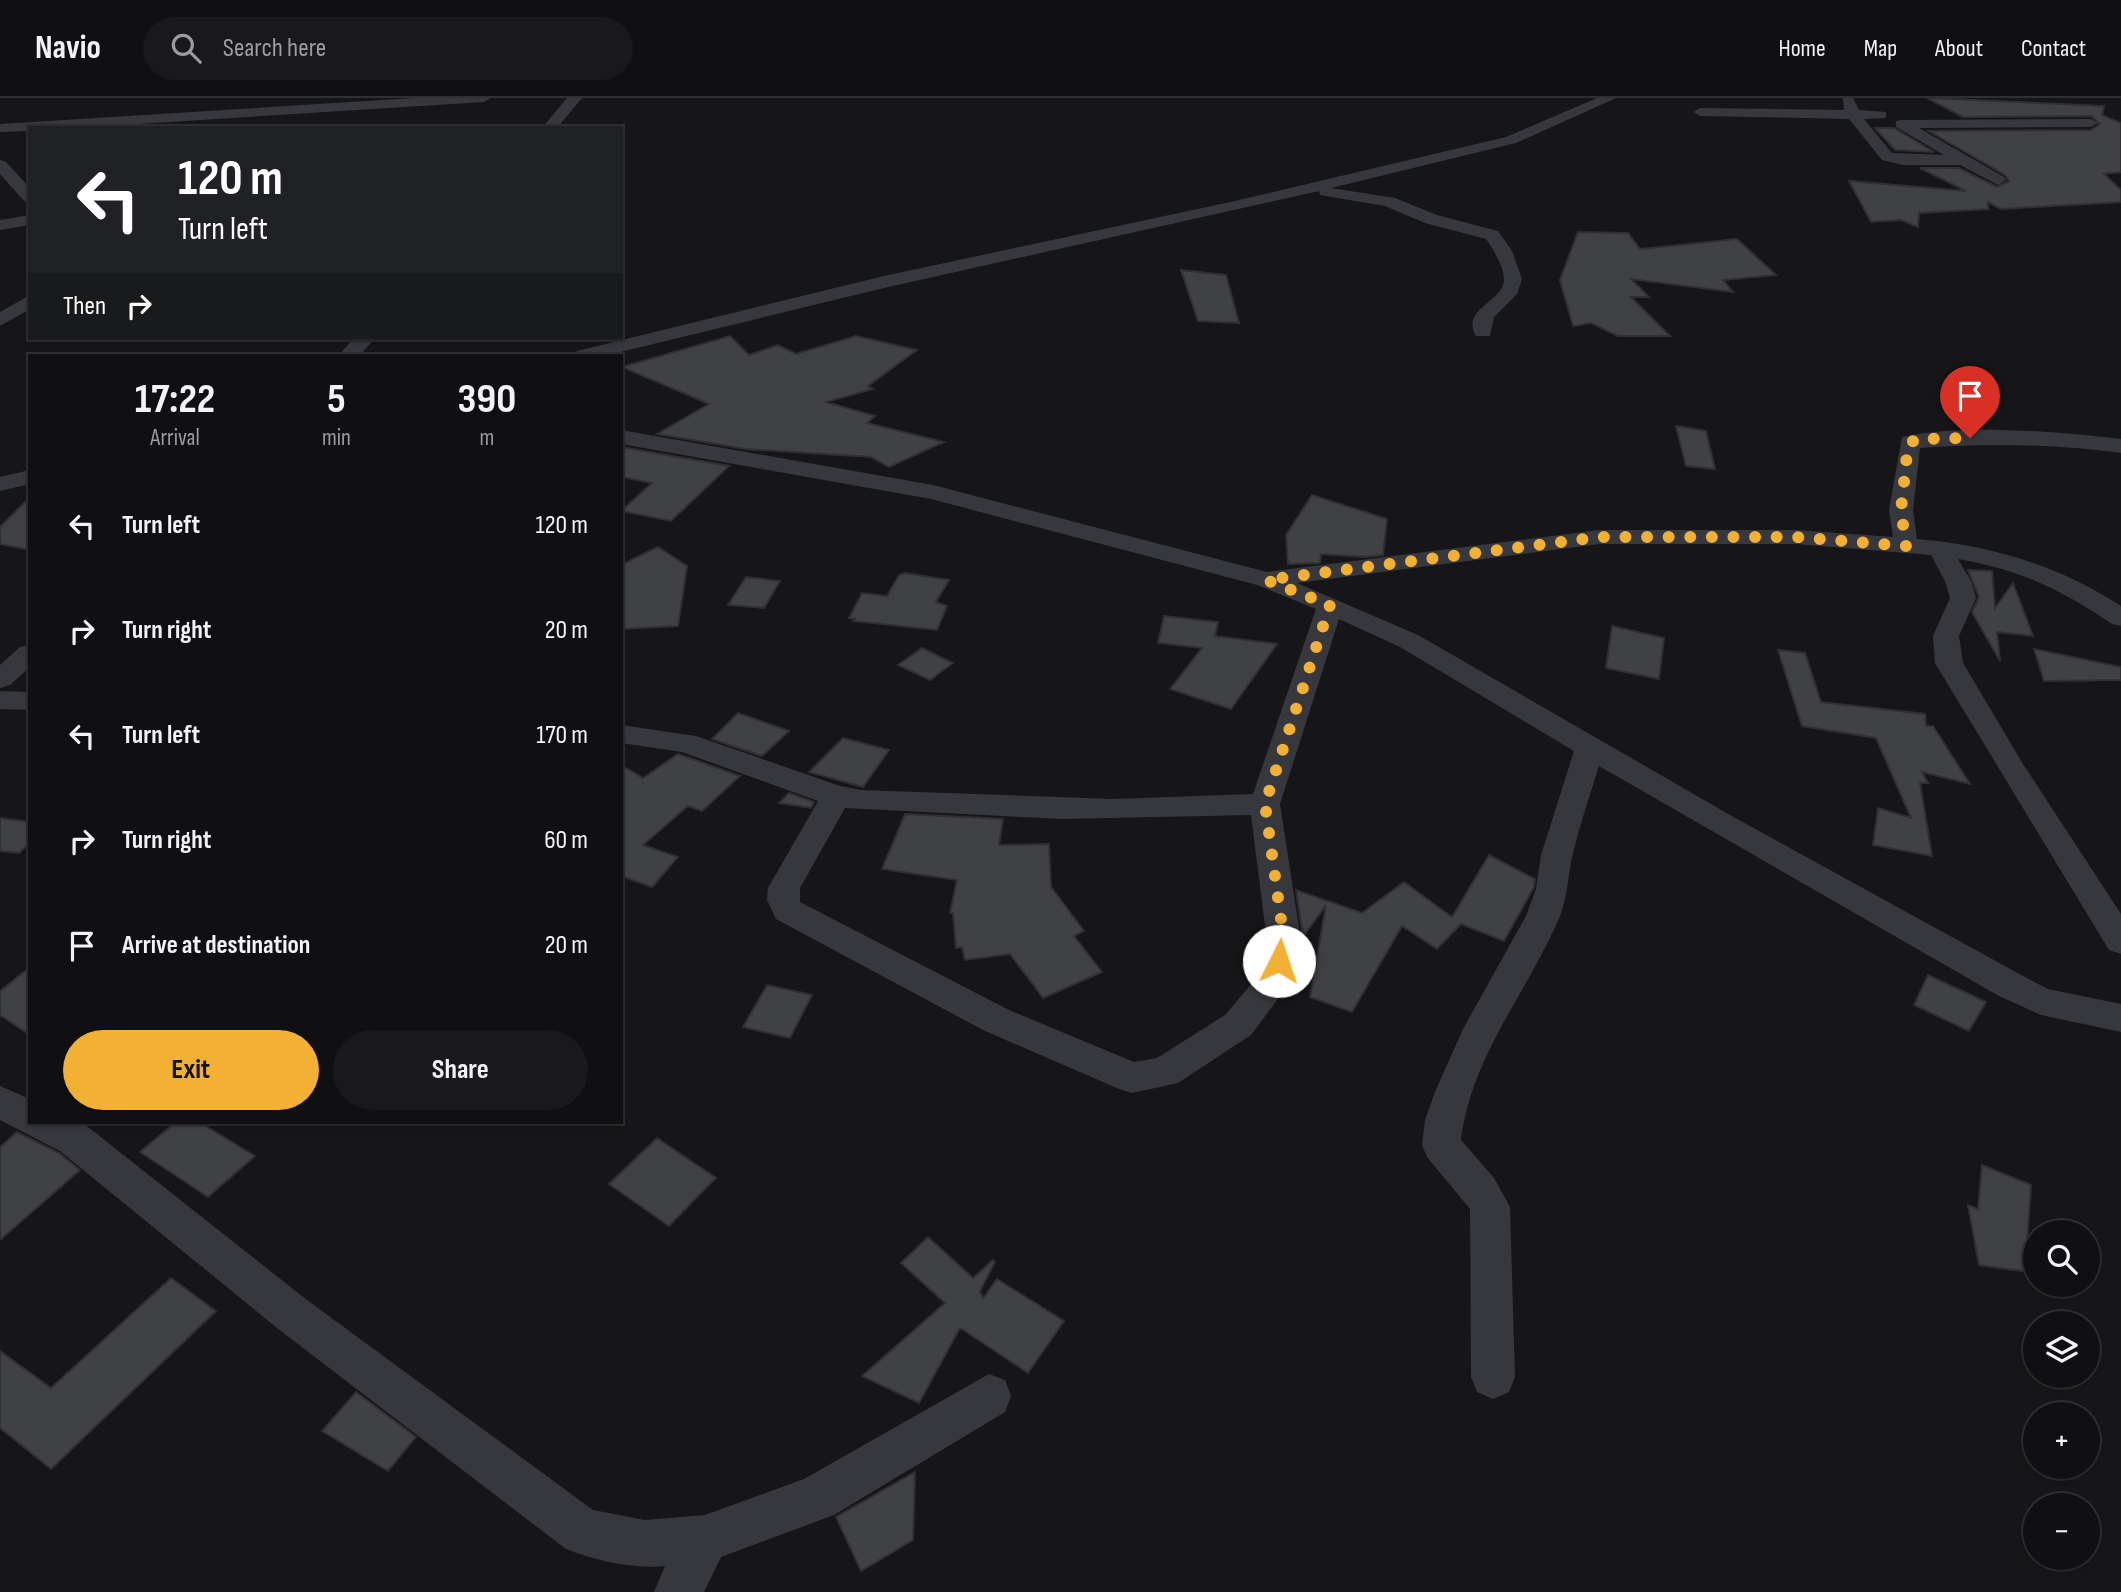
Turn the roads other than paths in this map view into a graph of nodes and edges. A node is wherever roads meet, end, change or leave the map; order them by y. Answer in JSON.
{"nodes":[{"id":1,"x":484,"y":98,"type":"edge"},
{"id":2,"x":575,"y":98,"type":"edge"},
{"id":3,"x":1609,"y":98,"type":"edge"},
{"id":4,"x":1849,"y":98,"type":"edge"},
{"id":5,"x":1700,"y":111,"type":"dead end"},
{"id":6,"x":1881,"y":115,"type":"junction"},
{"id":7,"x":1854,"y":116,"type":"junction"},
{"id":8,"x":1902,"y":124,"type":"junction"},
{"id":9,"x":2091,"y":124,"type":"dead end"},
{"id":10,"x":28,"y":126,"type":"edge"},
{"id":11,"x":32,"y":126,"type":"edge"},
{"id":12,"x":551,"y":126,"type":"edge"},
{"id":13,"x":0,"y":128,"type":"edge"},
{"id":14,"x":1963,"y":160,"type":"junction"},
{"id":15,"x":28,"y":167,"type":"edge"},
{"id":16,"x":1,"y":168,"type":"edge"},
{"id":17,"x":1998,"y":180,"type":"dead end"},
{"id":18,"x":1303,"y":190,"type":"junction"},
{"id":19,"x":28,"y":196,"type":"edge"},
{"id":20,"x":28,"y":220,"type":"edge"},
{"id":21,"x":0,"y":225,"type":"edge"},
{"id":22,"x":28,"y":302,"type":"edge"},
{"id":23,"x":0,"y":320,"type":"edge"},
{"id":24,"x":1483,"y":332,"type":"dead end"},
{"id":25,"x":363,"y":340,"type":"edge"},
{"id":26,"x":350,"y":354,"type":"edge"},
{"id":27,"x":588,"y":354,"type":"edge"},
{"id":28,"x":623,"y":438,"type":"edge"},
{"id":29,"x":2121,"y":446,"type":"edge"},
{"id":30,"x":28,"y":477,"type":"edge"},
{"id":31,"x":0,"y":484,"type":"edge"},
{"id":32,"x":1906,"y":546,"type":"junction"},
{"id":33,"x":1939,"y":548,"type":"junction"},
{"id":34,"x":1266,"y":580,"type":"junction"},
{"id":35,"x":1330,"y":605,"type":"junction"},
{"id":36,"x":2121,"y":618,"type":"edge"},
{"id":37,"x":28,"y":655,"type":"edge"},
{"id":38,"x":0,"y":679,"type":"edge"},
{"id":39,"x":0,"y":700,"type":"edge"},
{"id":40,"x":28,"y":701,"type":"edge"},
{"id":41,"x":623,"y":734,"type":"edge"},
{"id":42,"x":1590,"y":746,"type":"junction"},
{"id":43,"x":836,"y":796,"type":"junction"},
{"id":44,"x":1265,"y":804,"type":"junction"},
{"id":45,"x":2121,"y":941,"type":"edge"},
{"id":46,"x":2121,"y":1018,"type":"edge"},
{"id":47,"x":0,"y":1102,"type":"edge"},
{"id":48,"x":28,"y":1116,"type":"edge"},
{"id":49,"x":44,"y":1124,"type":"edge"},
{"id":50,"x":1493,"y":1377,"type":"dead end"},
{"id":51,"x":989,"y":1396,"type":"dead end"},
{"id":52,"x":705,"y":1539,"type":"junction"},
{"id":53,"x":678,"y":1592,"type":"edge"}],
"edges":[{"from":1,"to":11,"type":"street"},
{"from":2,"to":12,"type":"street"},
{"from":3,"to":18,"type":"street"},
{"from":4,"to":6,"type":"street"},
{"from":4,"to":7,"type":"street"},
{"from":5,"to":7,"type":"street"},
{"from":6,"to":7,"type":"street"},
{"from":6,"to":8,"type":"street"},
{"from":7,"to":14,"type":"street"},
{"from":8,"to":9,"type":"street"},
{"from":8,"to":14,"type":"street"},
{"from":10,"to":13,"type":"street"},
{"from":14,"to":17,"type":"street"},
{"from":15,"to":16,"type":"street"},
{"from":16,"to":19,"type":"street"},
{"from":18,"to":24,"type":"street"},
{"from":18,"to":27,"type":"street"},
{"from":20,"to":21,"type":"street"},
{"from":22,"to":23,"type":"street"},
{"from":25,"to":26,"type":"street"},
{"from":28,"to":34,"type":"street"},
{"from":29,"to":32,"type":"street"},
{"from":30,"to":31,"type":"street"},
{"from":32,"to":33,"type":"street"},
{"from":32,"to":34,"type":"street"},
{"from":33,"to":36,"type":"street"},
{"from":33,"to":45,"type":"street"},
{"from":34,"to":35,"type":"street"},
{"from":35,"to":42,"type":"street"},
{"from":35,"to":44,"type":"street"},
{"from":37,"to":38,"type":"street"},
{"from":39,"to":40,"type":"street"},
{"from":41,"to":43,"type":"street"},
{"from":42,"to":46,"type":"street"},
{"from":42,"to":50,"type":"street"},
{"from":43,"to":44,"type":"street"},
{"from":43,"to":44,"type":"street"},
{"from":47,"to":48,"type":"street"},
{"from":49,"to":52,"type":"street"},
{"from":51,"to":52,"type":"street"},
{"from":52,"to":53,"type":"street"}]}
